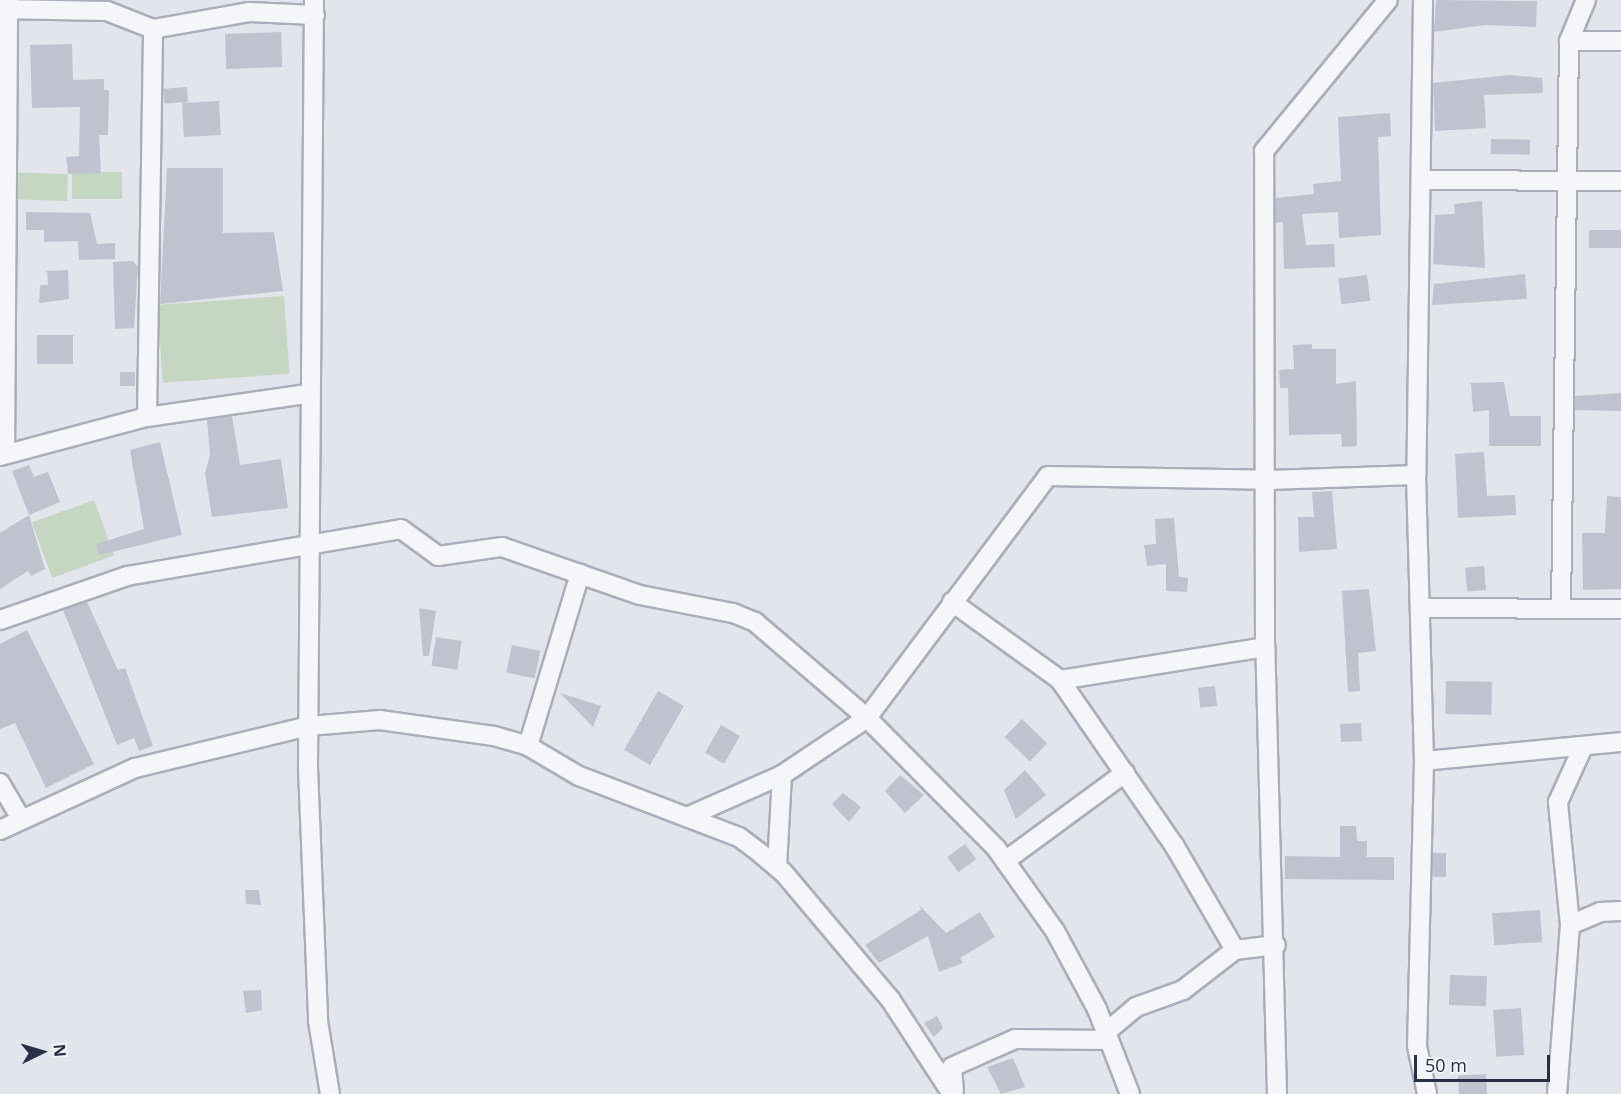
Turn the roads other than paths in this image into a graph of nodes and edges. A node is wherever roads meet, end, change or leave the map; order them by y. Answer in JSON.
{"nodes":[{"id":1,"x":1388,"y":0,"type":"edge"},
{"id":2,"x":1423,"y":0,"type":"edge"},
{"id":3,"x":1586,"y":0,"type":"edge"},
{"id":4,"x":6,"y":6,"type":"edge"},
{"id":5,"x":314,"y":8,"type":"edge"},
{"id":6,"x":153,"y":29,"type":"junction"},
{"id":7,"x":1569,"y":41,"type":"junction"},
{"id":8,"x":1621,"y":41,"type":"edge"},
{"id":9,"x":1421,"y":180,"type":"junction"},
{"id":10,"x":1565,"y":181,"type":"junction"},
{"id":11,"x":1621,"y":181,"type":"edge"},
{"id":12,"x":308,"y":394,"type":"junction"},
{"id":13,"x":147,"y":417,"type":"junction"},
{"id":14,"x":3,"y":455,"type":"edge"},
{"id":15,"x":1416,"y":475,"type":"junction"},
{"id":16,"x":1268,"y":480,"type":"junction"},
{"id":17,"x":309,"y":545,"type":"junction"},
{"id":18,"x":580,"y":574,"type":"junction"},
{"id":19,"x":952,"y":602,"type":"junction"},
{"id":20,"x":1420,"y":608,"type":"junction"},
{"id":21,"x":1561,"y":608,"type":"junction"},
{"id":22,"x":1621,"y":609,"type":"edge"},
{"id":23,"x":0,"y":620,"type":"edge"},
{"id":24,"x":1265,"y":647,"type":"junction"},
{"id":25,"x":1060,"y":680,"type":"junction"},
{"id":26,"x":867,"y":718,"type":"junction"},
{"id":27,"x":309,"y":726,"type":"junction"},
{"id":28,"x":1621,"y":742,"type":"edge"},
{"id":29,"x":528,"y":746,"type":"junction"},
{"id":30,"x":1583,"y":747,"type":"junction"},
{"id":31,"x":1425,"y":761,"type":"junction"},
{"id":32,"x":1125,"y":773,"type":"junction"},
{"id":33,"x":783,"y":775,"type":"junction"},
{"id":34,"x":0,"y":783,"type":"edge"},
{"id":35,"x":687,"y":817,"type":"junction"},
{"id":36,"x":21,"y":819,"type":"junction"},
{"id":37,"x":0,"y":830,"type":"edge"},
{"id":38,"x":1005,"y":861,"type":"junction"},
{"id":39,"x":777,"y":867,"type":"junction"},
{"id":40,"x":1621,"y":910,"type":"edge"},
{"id":41,"x":1570,"y":925,"type":"junction"},
{"id":42,"x":1276,"y":945,"type":"junction"},
{"id":43,"x":1235,"y":950,"type":"junction"},
{"id":44,"x":1106,"y":1037,"type":"junction"},
{"id":45,"x":330,"y":1094,"type":"edge"},
{"id":46,"x":953,"y":1094,"type":"edge"},
{"id":47,"x":1130,"y":1094,"type":"edge"},
{"id":48,"x":1277,"y":1094,"type":"edge"},
{"id":49,"x":1427,"y":1094,"type":"edge"},
{"id":50,"x":1557,"y":1094,"type":"edge"}],
"edges":[{"from":1,"to":16,"type":"street"},
{"from":2,"to":9,"type":"street"},
{"from":3,"to":7,"type":"street"},
{"from":4,"to":6,"type":"street"},
{"from":4,"to":14,"type":"street"},
{"from":5,"to":6,"type":"street"},
{"from":5,"to":12,"type":"street"},
{"from":6,"to":13,"type":"street"},
{"from":7,"to":8,"type":"street"},
{"from":7,"to":10,"type":"street"},
{"from":9,"to":10,"type":"street"},
{"from":9,"to":15,"type":"street"},
{"from":10,"to":11,"type":"street"},
{"from":10,"to":21,"type":"street"},
{"from":12,"to":13,"type":"street"},
{"from":12,"to":17,"type":"street"},
{"from":13,"to":14,"type":"street"},
{"from":15,"to":16,"type":"street"},
{"from":15,"to":20,"type":"street"},
{"from":16,"to":19,"type":"street"},
{"from":16,"to":24,"type":"street"},
{"from":17,"to":18,"type":"street"},
{"from":17,"to":23,"type":"street"},
{"from":17,"to":27,"type":"street"},
{"from":18,"to":26,"type":"street"},
{"from":18,"to":29,"type":"street"},
{"from":19,"to":25,"type":"street"},
{"from":19,"to":26,"type":"street"},
{"from":20,"to":21,"type":"street"},
{"from":20,"to":31,"type":"street"},
{"from":21,"to":22,"type":"street"},
{"from":24,"to":25,"type":"street"},
{"from":24,"to":42,"type":"street"},
{"from":25,"to":32,"type":"street"},
{"from":26,"to":33,"type":"street"},
{"from":26,"to":38,"type":"street"},
{"from":27,"to":29,"type":"street"},
{"from":27,"to":36,"type":"street"},
{"from":27,"to":45,"type":"street"},
{"from":28,"to":30,"type":"street"},
{"from":29,"to":35,"type":"street"},
{"from":30,"to":31,"type":"street"},
{"from":30,"to":41,"type":"street"},
{"from":31,"to":49,"type":"street"},
{"from":32,"to":38,"type":"street"},
{"from":32,"to":43,"type":"street"},
{"from":33,"to":35,"type":"street"},
{"from":33,"to":39,"type":"street"},
{"from":34,"to":36,"type":"street"},
{"from":35,"to":39,"type":"street"},
{"from":36,"to":37,"type":"street"},
{"from":38,"to":44,"type":"street"},
{"from":39,"to":46,"type":"street"},
{"from":40,"to":41,"type":"street"},
{"from":41,"to":50,"type":"street"},
{"from":42,"to":43,"type":"street"},
{"from":42,"to":48,"type":"street"},
{"from":43,"to":44,"type":"street"},
{"from":44,"to":46,"type":"street"},
{"from":44,"to":47,"type":"street"}]}
